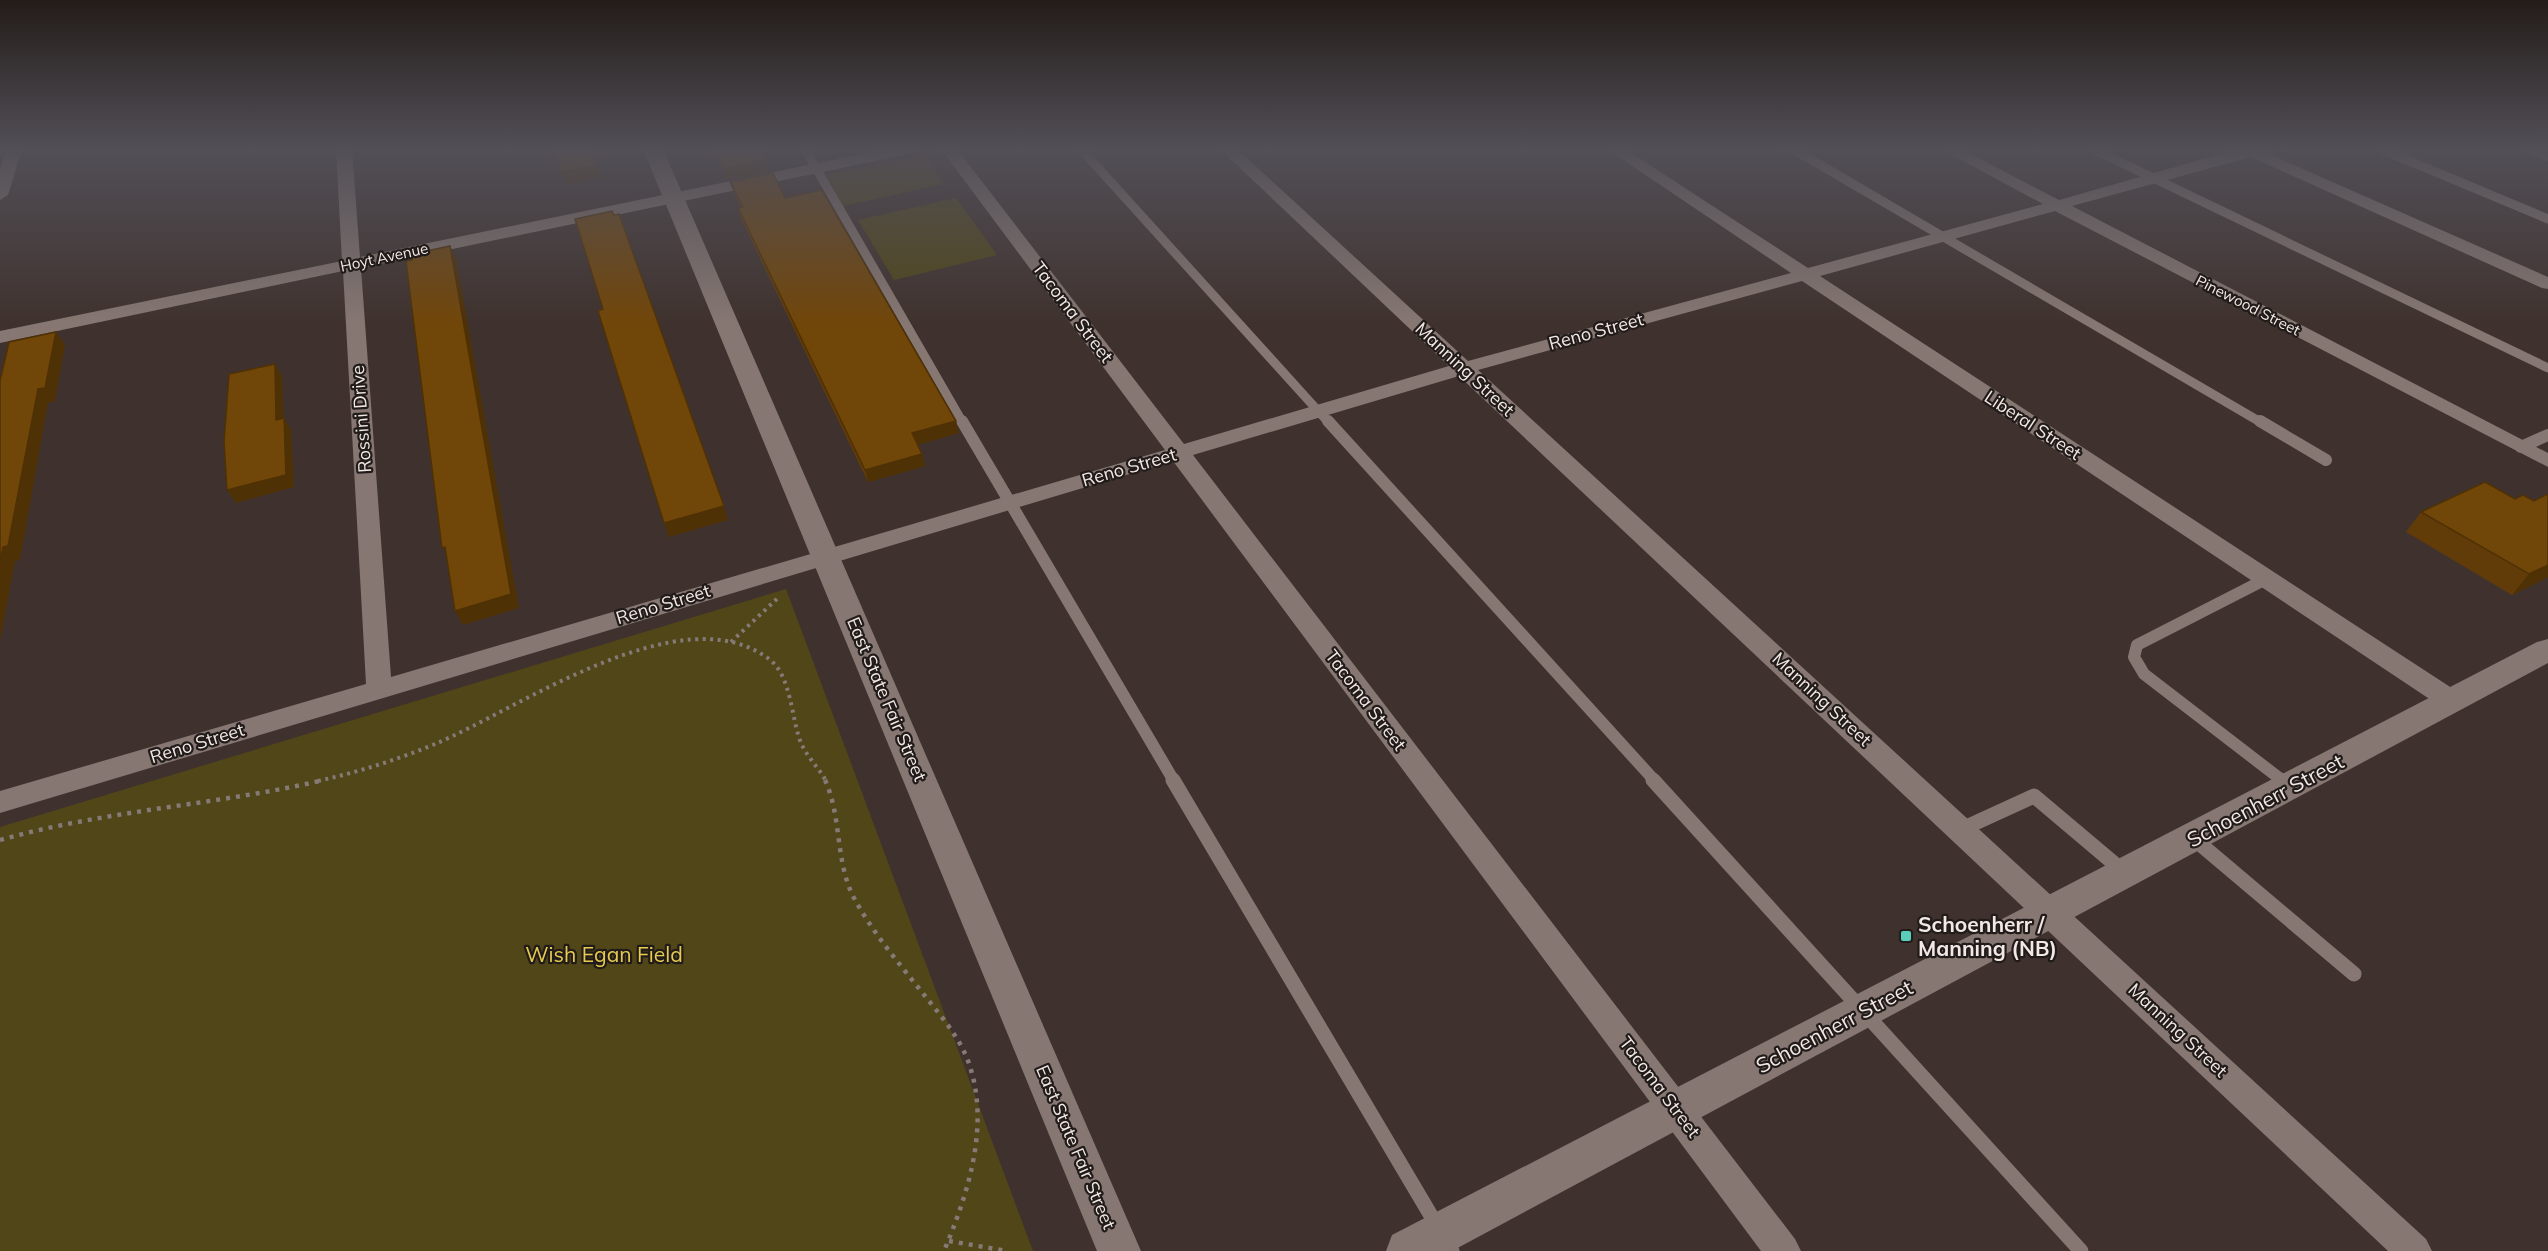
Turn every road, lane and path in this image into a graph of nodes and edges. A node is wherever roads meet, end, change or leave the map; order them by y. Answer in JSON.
{"nodes":[{"id":1,"x":348,"y":207,"type":"edge"},
{"id":2,"x":622,"y":207,"type":"edge"},
{"id":3,"x":676,"y":207,"type":"edge"},
{"id":4,"x":839,"y":207,"type":"edge"},
{"id":5,"x":993,"y":207,"type":"edge"},
{"id":6,"x":1134,"y":207,"type":"edge"},
{"id":7,"x":1291,"y":207,"type":"edge"},
{"id":8,"x":1703,"y":207,"type":"edge"},
{"id":9,"x":1895,"y":207,"type":"edge"},
{"id":10,"x":2047,"y":207,"type":"edge"},
{"id":11,"x":2061,"y":207,"type":"edge"},
{"id":12,"x":2213,"y":207,"type":"edge"},
{"id":13,"x":2380,"y":207,"type":"edge"},
{"id":14,"x":2520,"y":207,"type":"edge"},
{"id":15,"x":2548,"y":219,"type":"edge"},
{"id":16,"x":1945,"y":236,"type":"junction"},
{"id":17,"x":351,"y":264,"type":"junction"},
{"id":18,"x":1804,"y":274,"type":"junction"},
{"id":19,"x":2548,"y":284,"type":"edge"},
{"id":20,"x":0,"y":337,"type":"edge"},
{"id":21,"x":1464,"y":368,"type":"junction"},
{"id":22,"x":2548,"y":368,"type":"edge"},
{"id":23,"x":1319,"y":410,"type":"junction"},
{"id":24,"x":2548,"y":435,"type":"edge"},
{"id":25,"x":2521,"y":447,"type":"junction"},
{"id":26,"x":1179,"y":452,"type":"junction"},
{"id":27,"x":2326,"y":460,"type":"dead end"},
{"id":28,"x":2548,"y":461,"type":"edge"},
{"id":29,"x":1009,"y":502,"type":"junction"},
{"id":30,"x":827,"y":556,"type":"junction"},
{"id":31,"x":2266,"y":579,"type":"junction"},
{"id":32,"x":786,"y":589,"type":"dead end"},
{"id":33,"x":730,"y":643,"type":"junction"},
{"id":34,"x":2548,"y":650,"type":"edge"},
{"id":35,"x":380,"y":689,"type":"junction"},
{"id":36,"x":2452,"y":701,"type":"junction"},
{"id":37,"x":2290,"y":786,"type":"junction"},
{"id":38,"x":0,"y":801,"type":"edge"},
{"id":39,"x":1962,"y":829,"type":"junction"},
{"id":40,"x":2192,"y":838,"type":"junction"},
{"id":41,"x":0,"y":840,"type":"edge"},
{"id":42,"x":2125,"y":873,"type":"junction"},
{"id":43,"x":2051,"y":911,"type":"junction"},
{"id":44,"x":2354,"y":974,"type":"dead end"},
{"id":45,"x":1865,"y":1010,"type":"junction"},
{"id":46,"x":1677,"y":1109,"type":"junction"},
{"id":47,"x":949,"y":1241,"type":"junction"},
{"id":48,"x":1434,"y":1245,"type":"edge"},
{"id":49,"x":944,"y":1251,"type":"edge"},
{"id":50,"x":1007,"y":1251,"type":"edge"},
{"id":51,"x":1119,"y":1251,"type":"edge"},
{"id":52,"x":1783,"y":1251,"type":"edge"},
{"id":53,"x":2081,"y":1251,"type":"edge"},
{"id":54,"x":2414,"y":1251,"type":"edge"}],
"edges":[{"from":1,"to":17,"type":"street","name":"Rossini Drive"},
{"from":2,"to":17,"type":"street","name":"Hoyt Avenue"},
{"from":3,"to":30,"type":"street","name":"East State Fair Street"},
{"from":4,"to":29,"type":"lane"},
{"from":5,"to":26,"type":"street","name":"Tacoma Street"},
{"from":6,"to":23,"type":"lane"},
{"from":7,"to":21,"type":"street","name":"Manning Street"},
{"from":8,"to":18,"type":"street","name":"Liberal Street"},
{"from":9,"to":16,"type":"lane"},
{"from":10,"to":16,"type":"street","name":"Reno Street"},
{"from":11,"to":25,"type":"street","name":"Pinewood Street"},
{"from":12,"to":22,"type":"lane"},
{"from":13,"to":19,"type":"street"},
{"from":14,"to":15,"type":"lane"},
{"from":16,"to":18,"type":"street","name":"Reno Street"},
{"from":16,"to":27,"type":"lane"},
{"from":17,"to":20,"type":"street","name":"Hoyt Avenue"},
{"from":17,"to":35,"type":"street","name":"Rossini Drive"},
{"from":18,"to":21,"type":"street","name":"Reno Street"},
{"from":18,"to":31,"type":"street","name":"Liberal Street"},
{"from":21,"to":23,"type":"street","name":"Reno Street"},
{"from":21,"to":39,"type":"street","name":"Manning Street"},
{"from":23,"to":26,"type":"street","name":"Reno Street"},
{"from":23,"to":45,"type":"lane"},
{"from":24,"to":25,"type":"lane"},
{"from":25,"to":28,"type":"street","name":"Pinewood Street"},
{"from":26,"to":29,"type":"street","name":"Reno Street"},
{"from":26,"to":46,"type":"street","name":"Tacoma Street"},
{"from":29,"to":30,"type":"street","name":"Reno Street"},
{"from":29,"to":48,"type":"lane"},
{"from":30,"to":35,"type":"street","name":"Reno Street"},
{"from":30,"to":51,"type":"street","name":"East State Fair Street"},
{"from":31,"to":36,"type":"street","name":"Liberal Street"},
{"from":31,"to":37,"type":"lane"},
{"from":32,"to":33,"type":"path"},
{"from":33,"to":41,"type":"path"},
{"from":33,"to":47,"type":"path"},
{"from":34,"to":36,"type":"street","name":"Schoenherr Street"},
{"from":35,"to":38,"type":"street","name":"Reno Street"},
{"from":36,"to":37,"type":"street","name":"Schoenherr Street"},
{"from":37,"to":40,"type":"street","name":"Schoenherr Street"},
{"from":39,"to":42,"type":"lane"},
{"from":39,"to":43,"type":"street","name":"Manning Street"},
{"from":40,"to":42,"type":"street","name":"Schoenherr Street"},
{"from":40,"to":44,"type":"lane"},
{"from":42,"to":43,"type":"street","name":"Schoenherr Street"},
{"from":43,"to":45,"type":"street","name":"Schoenherr Street"},
{"from":43,"to":54,"type":"street","name":"Manning Street"},
{"from":45,"to":46,"type":"street","name":"Schoenherr Street"},
{"from":45,"to":53,"type":"lane"},
{"from":46,"to":48,"type":"street","name":"Schoenherr Street"},
{"from":46,"to":52,"type":"street","name":"Tacoma Street"},
{"from":47,"to":49,"type":"path"},
{"from":47,"to":50,"type":"path"}]}
